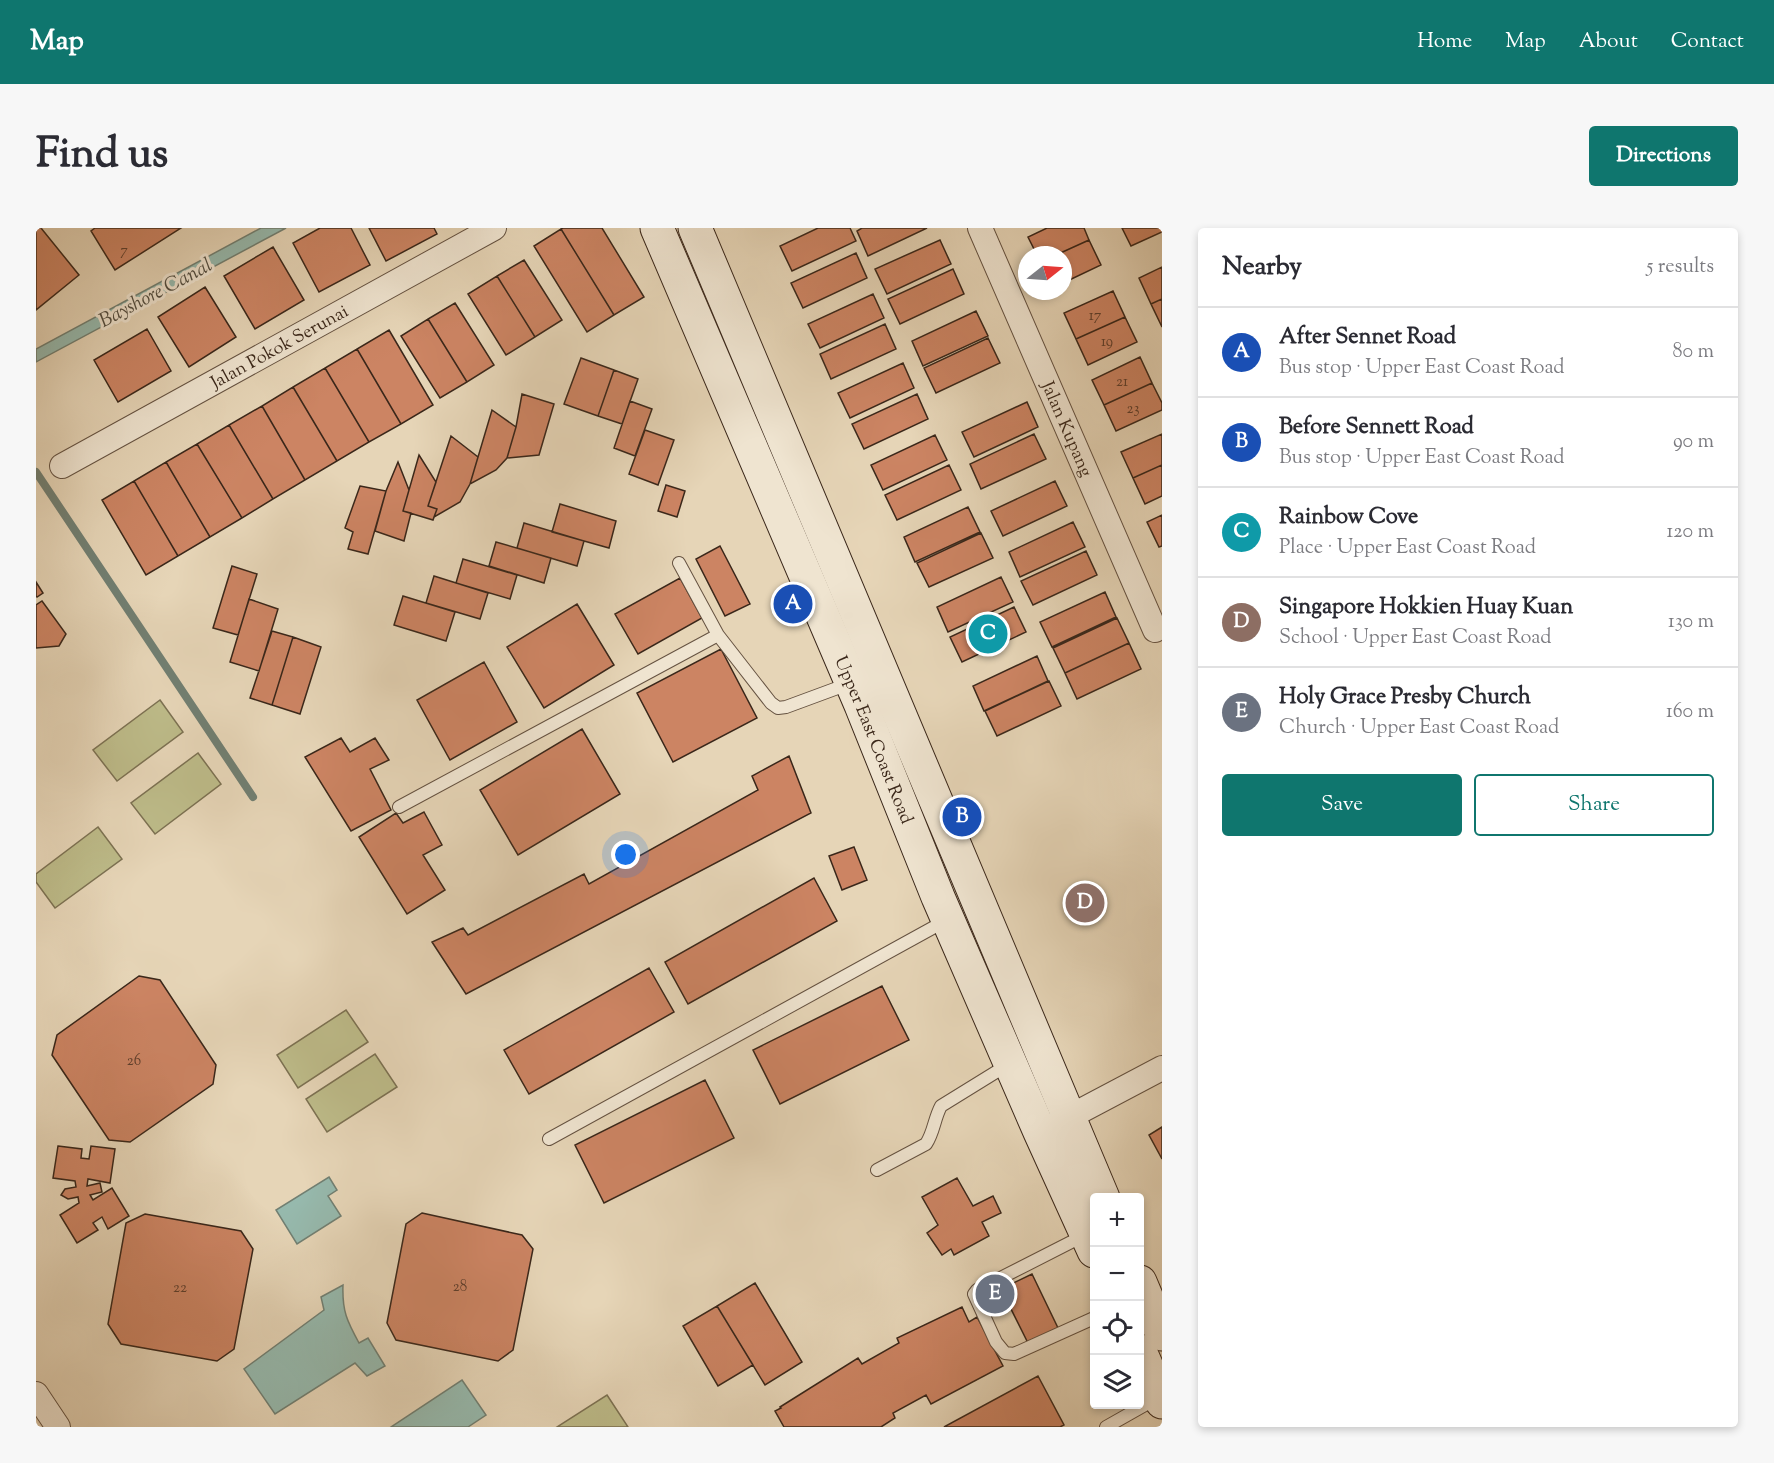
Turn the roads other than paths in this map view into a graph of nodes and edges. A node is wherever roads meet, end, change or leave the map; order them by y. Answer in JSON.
{"nodes":[{"id":1,"x":494,"y":228,"type":"edge"},
{"id":2,"x":657,"y":228,"type":"edge"},
{"id":3,"x":695,"y":228,"type":"edge"},
{"id":4,"x":980,"y":228,"type":"edge"},
{"id":5,"x":62,"y":466,"type":"dead end"},
{"id":6,"x":679,"y":563,"type":"dead end"},
{"id":7,"x":1155,"y":630,"type":"dead end"},
{"id":8,"x":718,"y":635,"type":"junction"},
{"id":9,"x":851,"y":683,"type":"junction"},
{"id":10,"x":399,"y":807,"type":"dead end"},
{"id":11,"x":948,"y":919,"type":"junction"},
{"id":12,"x":1010,"y":1063,"type":"junction"},
{"id":13,"x":1162,"y":1068,"type":"edge"},
{"id":14,"x":1054,"y":1125,"type":"junction"},
{"id":15,"x":549,"y":1139,"type":"dead end"},
{"id":16,"x":877,"y":1170,"type":"dead end"},
{"id":17,"x":1100,"y":1193,"type":"edge"},
{"id":18,"x":1090,"y":1240,"type":"edge"},
{"id":19,"x":1090,"y":1243,"type":"edge"},
{"id":20,"x":1144,"y":1291,"type":"edge"},
{"id":21,"x":1090,"y":1320,"type":"edge"},
{"id":22,"x":1162,"y":1334,"type":"edge"},
{"id":23,"x":1142,"y":1355,"type":"edge"},
{"id":24,"x":36,"y":1394,"type":"edge"},
{"id":25,"x":1161,"y":1399,"type":"edge"},
{"id":26,"x":36,"y":1422,"type":"edge"},
{"id":27,"x":39,"y":1427,"type":"edge"},
{"id":28,"x":58,"y":1427,"type":"edge"},
{"id":29,"x":1106,"y":1427,"type":"edge"}],
"edges":[{"from":1,"to":5,"type":"street","name":"Jalan Pokok Serunai"},
{"from":2,"to":9,"type":"main road","name":"Upper East Coast Road"},
{"from":3,"to":14,"type":"main road","name":"Upper East Coast Road"},
{"from":4,"to":7,"type":"street","name":"Jalan Kupang"},
{"from":6,"to":8,"type":"lane"},
{"from":8,"to":9,"type":"lane"},
{"from":8,"to":10,"type":"lane"},
{"from":9,"to":11,"type":"main road","name":"Upper East Coast Road"},
{"from":11,"to":12,"type":"main road","name":"Upper East Coast Road"},
{"from":11,"to":15,"type":"lane"},
{"from":12,"to":14,"type":"main road","name":"Upper East Coast Road"},
{"from":12,"to":16,"type":"lane"},
{"from":13,"to":14,"type":"street"},
{"from":14,"to":17,"type":"main road","name":"Upper East Coast Road"},
{"from":14,"to":18,"type":"main road","name":"Upper East Coast Road"},
{"from":19,"to":21,"type":"lane"},
{"from":20,"to":22,"type":"main road"},
{"from":23,"to":25,"type":"main road"},
{"from":24,"to":28,"type":"street"},
{"from":25,"to":29,"type":"lane"},
{"from":26,"to":27,"type":"street"}]}
